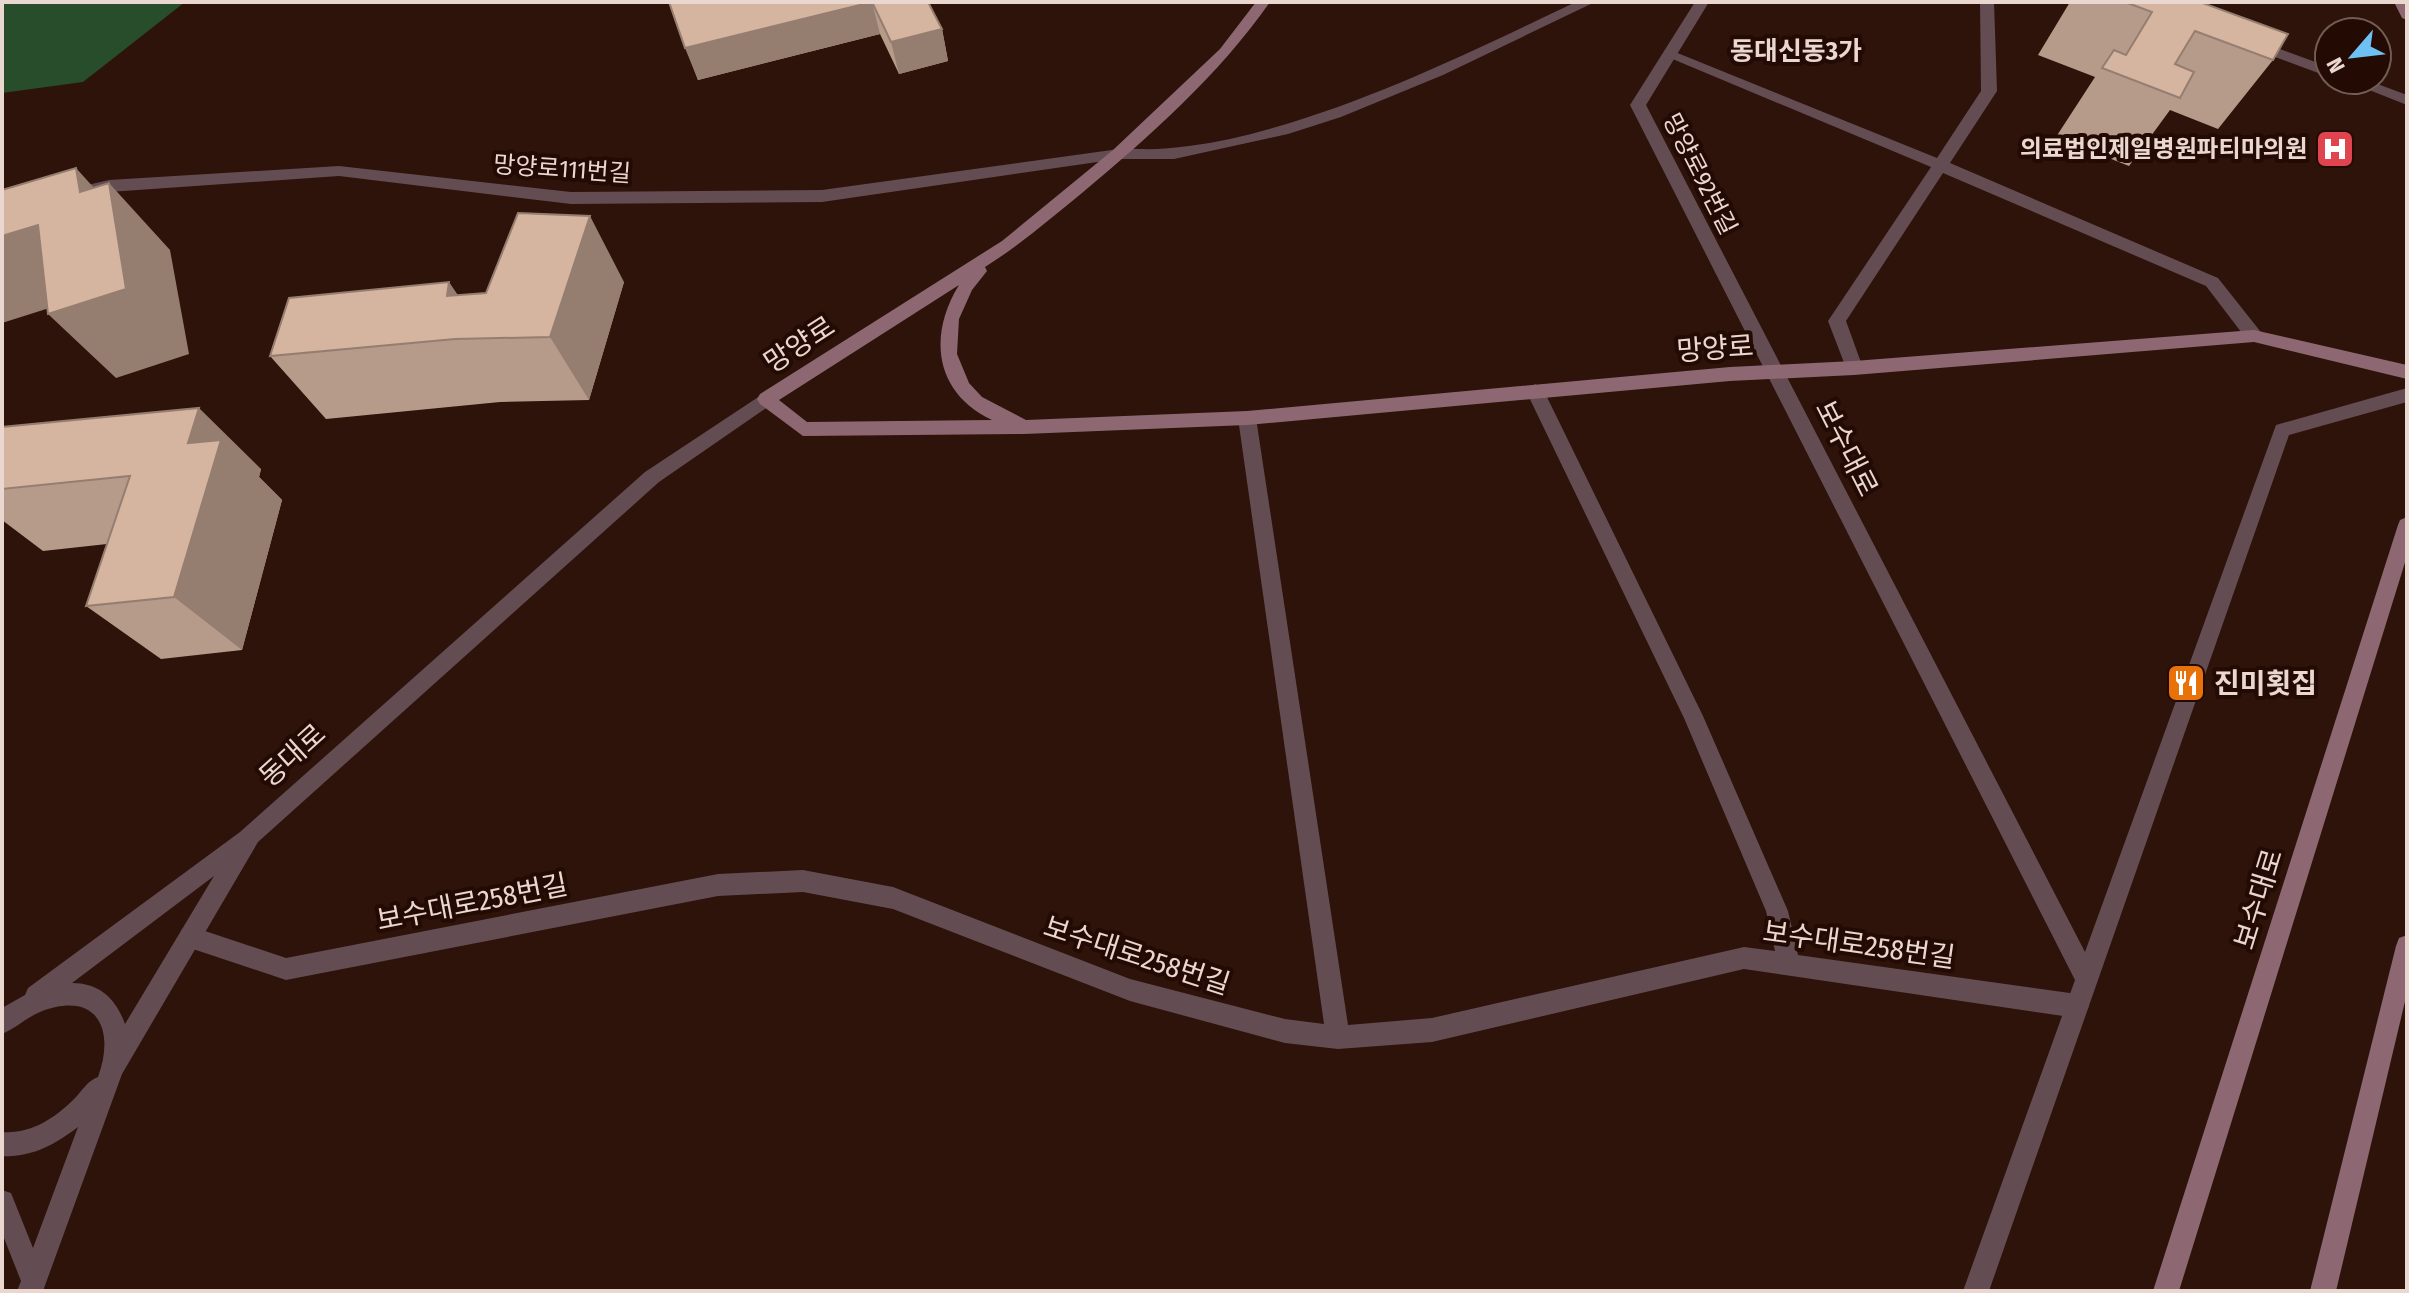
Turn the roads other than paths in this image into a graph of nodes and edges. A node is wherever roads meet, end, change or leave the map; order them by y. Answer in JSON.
{"nodes":[{"id":1,"x":1263,"y":2,"type":"edge"},
{"id":2,"x":1588,"y":2,"type":"edge"},
{"id":3,"x":1702,"y":2,"type":"edge"},
{"id":4,"x":1987,"y":2,"type":"edge"},
{"id":5,"x":2401,"y":2,"type":"edge"},
{"id":6,"x":2407,"y":15,"type":"edge"},
{"id":7,"x":2240,"y":39,"type":"edge"},
{"id":8,"x":1670,"y":55,"type":"junction"},
{"id":9,"x":2313,"y":66,"type":"edge"},
{"id":10,"x":1119,"y":154,"type":"junction"},
{"id":11,"x":1940,"y":165,"type":"junction"},
{"id":12,"x":63,"y":195,"type":"edge"},
{"id":13,"x":1008,"y":245,"type":"junction"},
{"id":14,"x":2254,"y":336,"type":"junction"},
{"id":15,"x":1854,"y":368,"type":"junction"},
{"id":16,"x":1773,"y":372,"type":"junction"},
{"id":17,"x":2407,"y":372,"type":"edge"},
{"id":18,"x":1535,"y":391,"type":"junction"},
{"id":19,"x":2407,"y":395,"type":"edge"},
{"id":20,"x":766,"y":399,"type":"junction"},
{"id":21,"x":1247,"y":418,"type":"junction"},
{"id":22,"x":1024,"y":427,"type":"junction"},
{"id":23,"x":2407,"y":525,"type":"edge"},
{"id":24,"x":250,"y":835,"type":"junction"},
{"id":25,"x":190,"y":937,"type":"junction"},
{"id":26,"x":2407,"y":946,"type":"edge"},
{"id":27,"x":1789,"y":964,"type":"junction"},
{"id":28,"x":2087,"y":979,"type":"junction"},
{"id":29,"x":2077,"y":1006,"type":"junction"},
{"id":30,"x":7,"y":1017,"type":"edge"},
{"id":31,"x":1338,"y":1037,"type":"junction"},
{"id":32,"x":113,"y":1067,"type":"junction"},
{"id":33,"x":2,"y":1144,"type":"edge"},
{"id":34,"x":2,"y":1202,"type":"edge"},
{"id":35,"x":32,"y":1286,"type":"edge"},
{"id":36,"x":1976,"y":1291,"type":"edge"},
{"id":37,"x":2166,"y":1291,"type":"edge"},
{"id":38,"x":2323,"y":1291,"type":"edge"}],
"edges":[{"from":1,"to":10,"type":"main road","name":"망양로"},
{"from":2,"to":10,"type":"street","name":"망양로111번길"},
{"from":3,"to":8,"type":"street","name":"망양로92번길"},
{"from":4,"to":11,"type":"street"},
{"from":5,"to":6,"type":"main road"},
{"from":7,"to":9,"type":"street"},
{"from":8,"to":11,"type":"street"},
{"from":8,"to":16,"type":"street","name":"망양로92번길"},
{"from":10,"to":12,"type":"street","name":"망양로111번길"},
{"from":10,"to":13,"type":"main road","name":"망양로"},
{"from":11,"to":14,"type":"street"},
{"from":11,"to":15,"type":"street"},
{"from":13,"to":20,"type":"main road","name":"망양로"},
{"from":13,"to":22,"type":"main road","name":"망양로"},
{"from":14,"to":15,"type":"main road","name":"망양로"},
{"from":14,"to":17,"type":"main road","name":"망양로"},
{"from":15,"to":16,"type":"main road","name":"망양로"},
{"from":16,"to":18,"type":"main road","name":"망양로"},
{"from":16,"to":28,"type":"street","name":"보수대로"},
{"from":18,"to":21,"type":"main road","name":"망양로"},
{"from":18,"to":27,"type":"street"},
{"from":19,"to":28,"type":"street"},
{"from":20,"to":22,"type":"main road","name":"망양로"},
{"from":20,"to":24,"type":"street","name":"동대로"},
{"from":21,"to":22,"type":"main road","name":"망양로"},
{"from":21,"to":31,"type":"street"},
{"from":23,"to":37,"type":"main road","name":"보수대로"},
{"from":24,"to":25,"type":"street","name":"동대로"},
{"from":24,"to":30,"type":"street"},
{"from":25,"to":31,"type":"street","name":"보수대로258번길"},
{"from":25,"to":32,"type":"street","name":"동대로"},
{"from":26,"to":38,"type":"main road"},
{"from":27,"to":29,"type":"street","name":"보수대로258번길"},
{"from":27,"to":31,"type":"street","name":"보수대로258번길"},
{"from":28,"to":29,"type":"street"},
{"from":29,"to":36,"type":"street"},
{"from":30,"to":32,"type":"street"},
{"from":32,"to":33,"type":"street"},
{"from":32,"to":35,"type":"street","name":"동대로"},
{"from":34,"to":35,"type":"street"}]}
